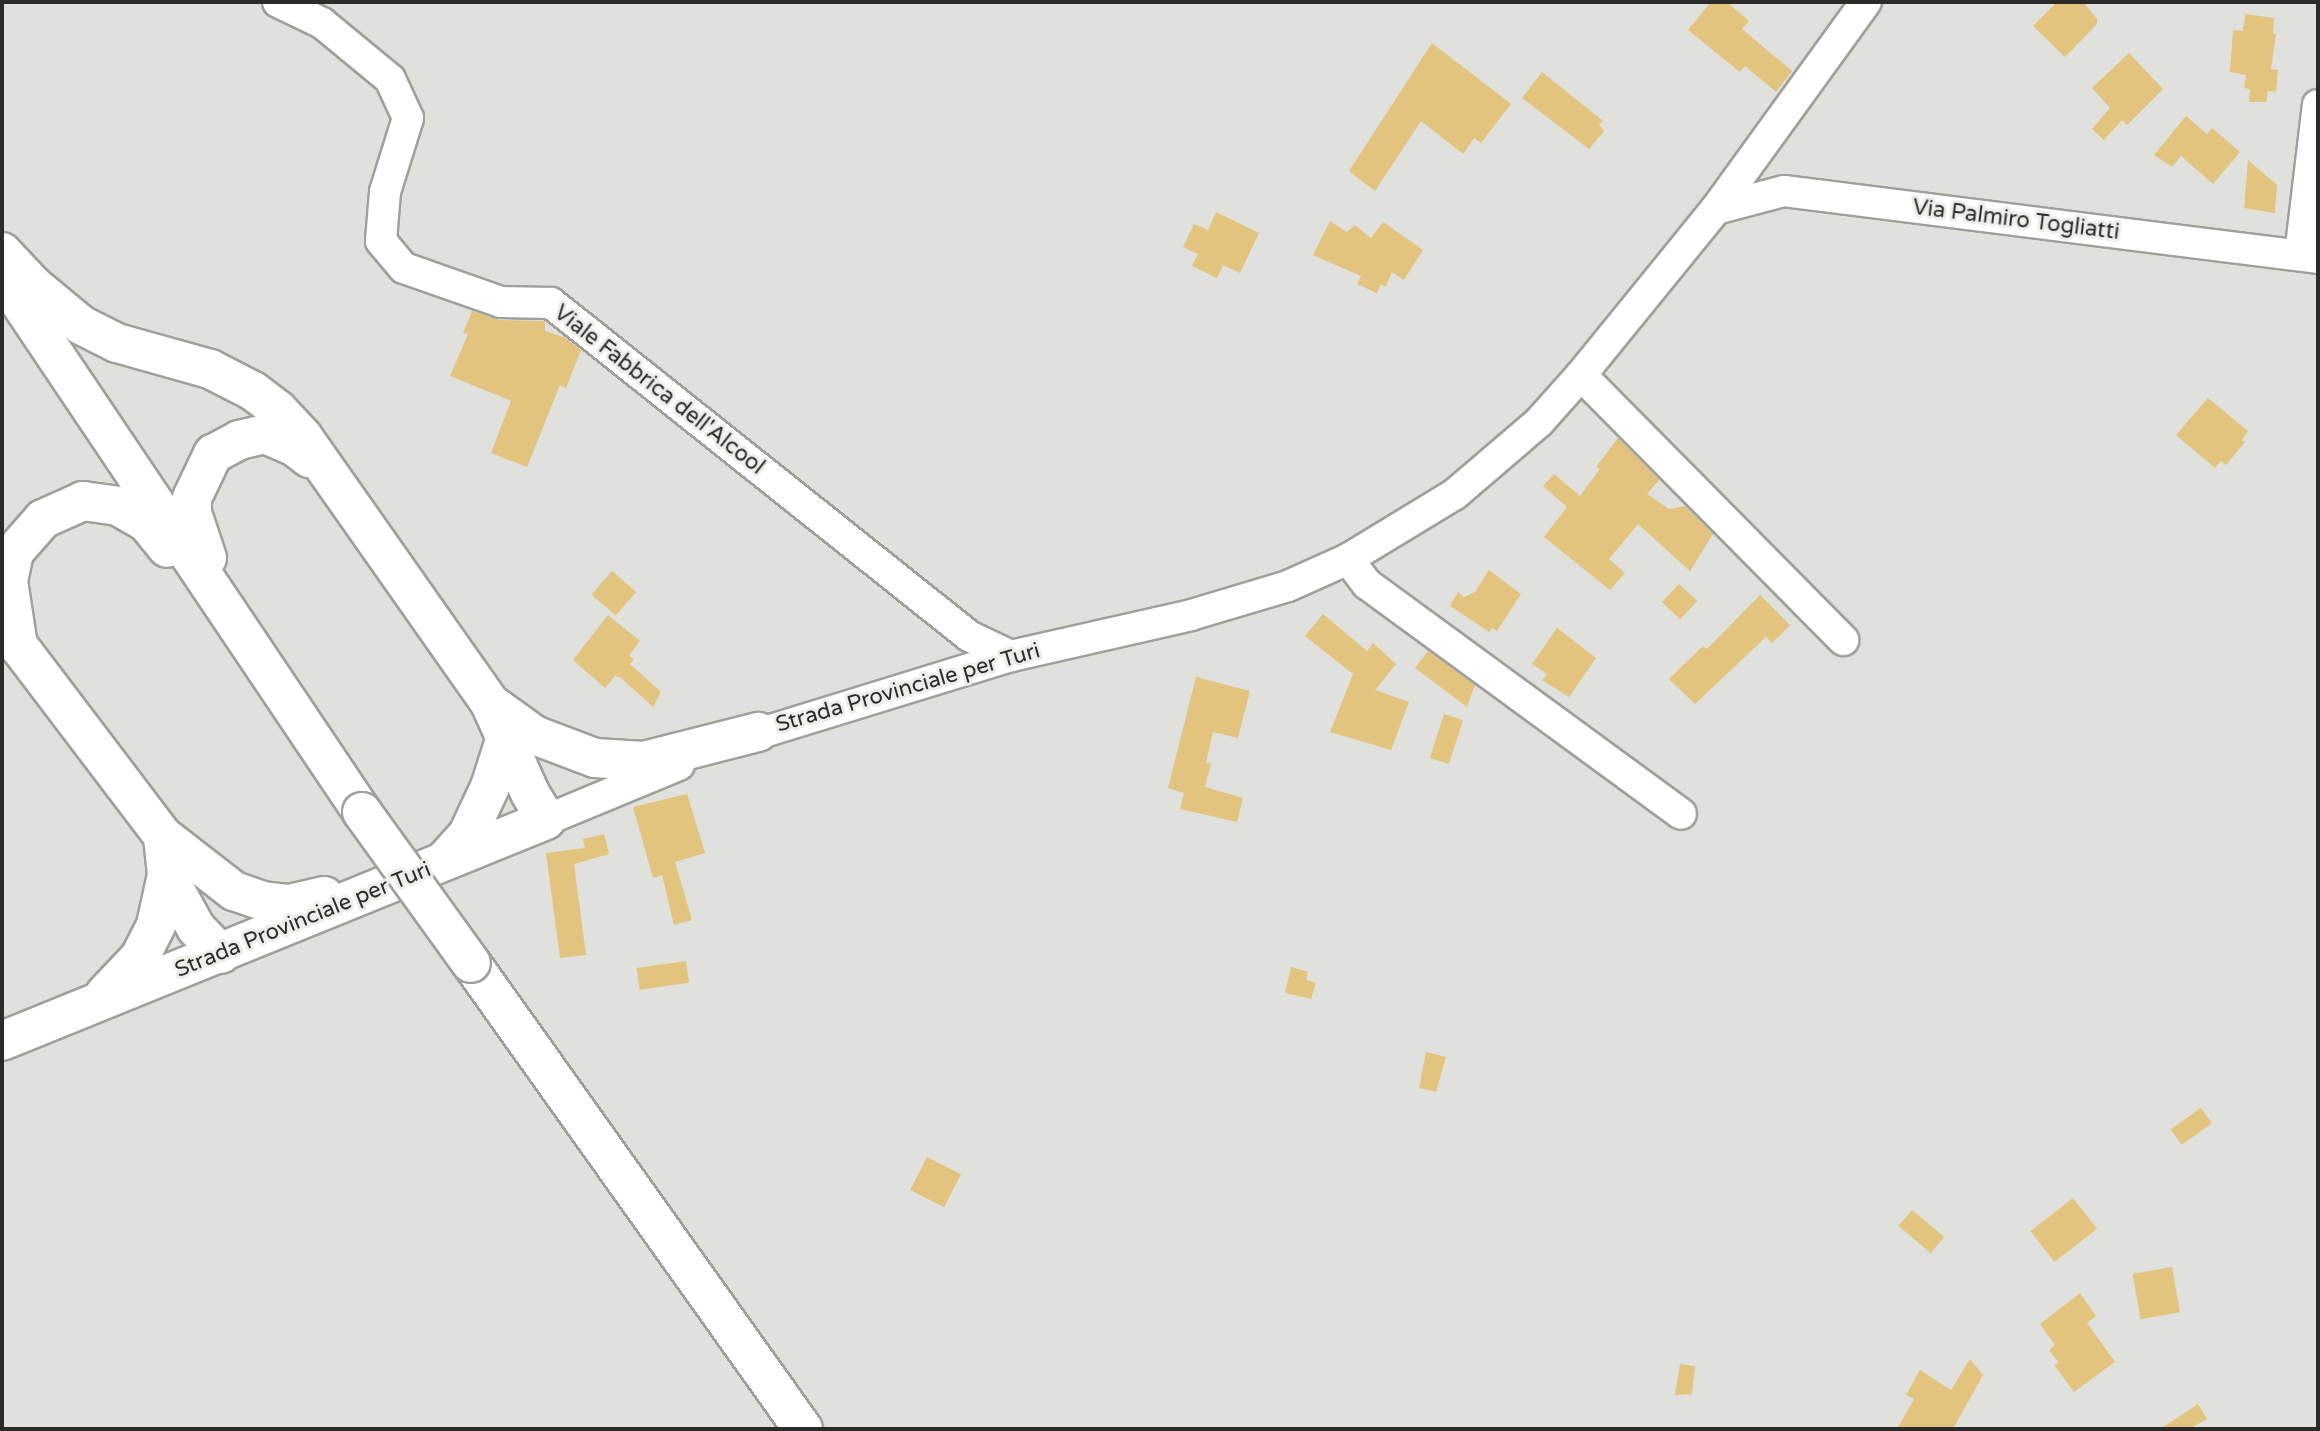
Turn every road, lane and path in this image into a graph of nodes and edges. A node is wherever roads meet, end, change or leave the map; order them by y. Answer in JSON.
{"nodes":[{"id":1,"x":278,"y":2,"type":"edge"},
{"id":2,"x":1866,"y":2,"type":"edge"},
{"id":3,"x":2318,"y":105,"type":"edge"},
{"id":4,"x":1774,"y":133,"type":"junction"},
{"id":5,"x":1784,"y":191,"type":"junction"},
{"id":6,"x":1716,"y":209,"type":"junction"},
{"id":7,"x":2,"y":252,"type":"edge"},
{"id":8,"x":2309,"y":257,"type":"edge"},
{"id":9,"x":2,"y":276,"type":"edge"},
{"id":10,"x":1581,"y":375,"type":"junction"},
{"id":11,"x":324,"y":470,"type":"junction"},
{"id":12,"x":1348,"y":559,"type":"junction"},
{"id":13,"x":10,"y":635,"type":"edge"},
{"id":14,"x":1843,"y":640,"type":"dead end"},
{"id":15,"x":1011,"y":656,"type":"junction"},
{"id":16,"x":259,"y":661,"type":"junction"},
{"id":17,"x":758,"y":732,"type":"junction"},
{"id":18,"x":519,"y":737,"type":"junction"},
{"id":19,"x":1681,"y":814,"type":"dead end"},
{"id":20,"x":546,"y":820,"type":"junction"},
{"id":21,"x":431,"y":867,"type":"junction"},
{"id":22,"x":186,"y":872,"type":"junction"},
{"id":23,"x":221,"y":954,"type":"junction"},
{"id":24,"x":86,"y":1010,"type":"junction"},
{"id":25,"x":2,"y":1041,"type":"edge"},
{"id":26,"x":803,"y":1429,"type":"edge"}],
"edges":[{"from":1,"to":15,"type":"street","name":"Viale Fabbrica dell'Alcool"},
{"from":2,"to":4,"type":"street","name":"Strada Provinciale per Turi"},
{"from":3,"to":8,"type":"street"},
{"from":4,"to":5,"type":"street"},
{"from":4,"to":6,"type":"street","name":"Strada Provinciale per Turi"},
{"from":5,"to":6,"type":"street","name":"Via Palmiro Togliatti"},
{"from":5,"to":8,"type":"street","name":"Via Palmiro Togliatti"},
{"from":6,"to":10,"type":"street","name":"Strada Provinciale per Turi"},
{"from":7,"to":11,"type":"main road"},
{"from":9,"to":16,"type":"main road"},
{"from":10,"to":12,"type":"street","name":"Strada Provinciale per Turi"},
{"from":10,"to":14,"type":"street"},
{"from":11,"to":16,"type":"main road"},
{"from":11,"to":18,"type":"main road"},
{"from":12,"to":15,"type":"street","name":"Strada Provinciale per Turi"},
{"from":12,"to":19,"type":"street"},
{"from":13,"to":16,"type":"main road"},
{"from":13,"to":22,"type":"main road"},
{"from":15,"to":17,"type":"street","name":"Strada Provinciale per Turi"},
{"from":16,"to":26,"type":"main road","bridge":true},
{"from":17,"to":18,"type":"main road"},
{"from":17,"to":20,"type":"street","name":"Strada Provinciale per Turi"},
{"from":18,"to":20,"type":"main road"},
{"from":18,"to":21,"type":"main road"},
{"from":20,"to":21,"type":"main road","name":"Strada Provinciale per Turi"},
{"from":21,"to":22,"type":"main road"},
{"from":21,"to":23,"type":"main road","name":"Strada Provinciale per Turi"},
{"from":22,"to":23,"type":"main road"},
{"from":22,"to":24,"type":"main road"},
{"from":23,"to":24,"type":"main road","name":"Strada Provinciale per Turi"},
{"from":24,"to":25,"type":"main road","name":"Strada Provinciale per Turi"}]}
